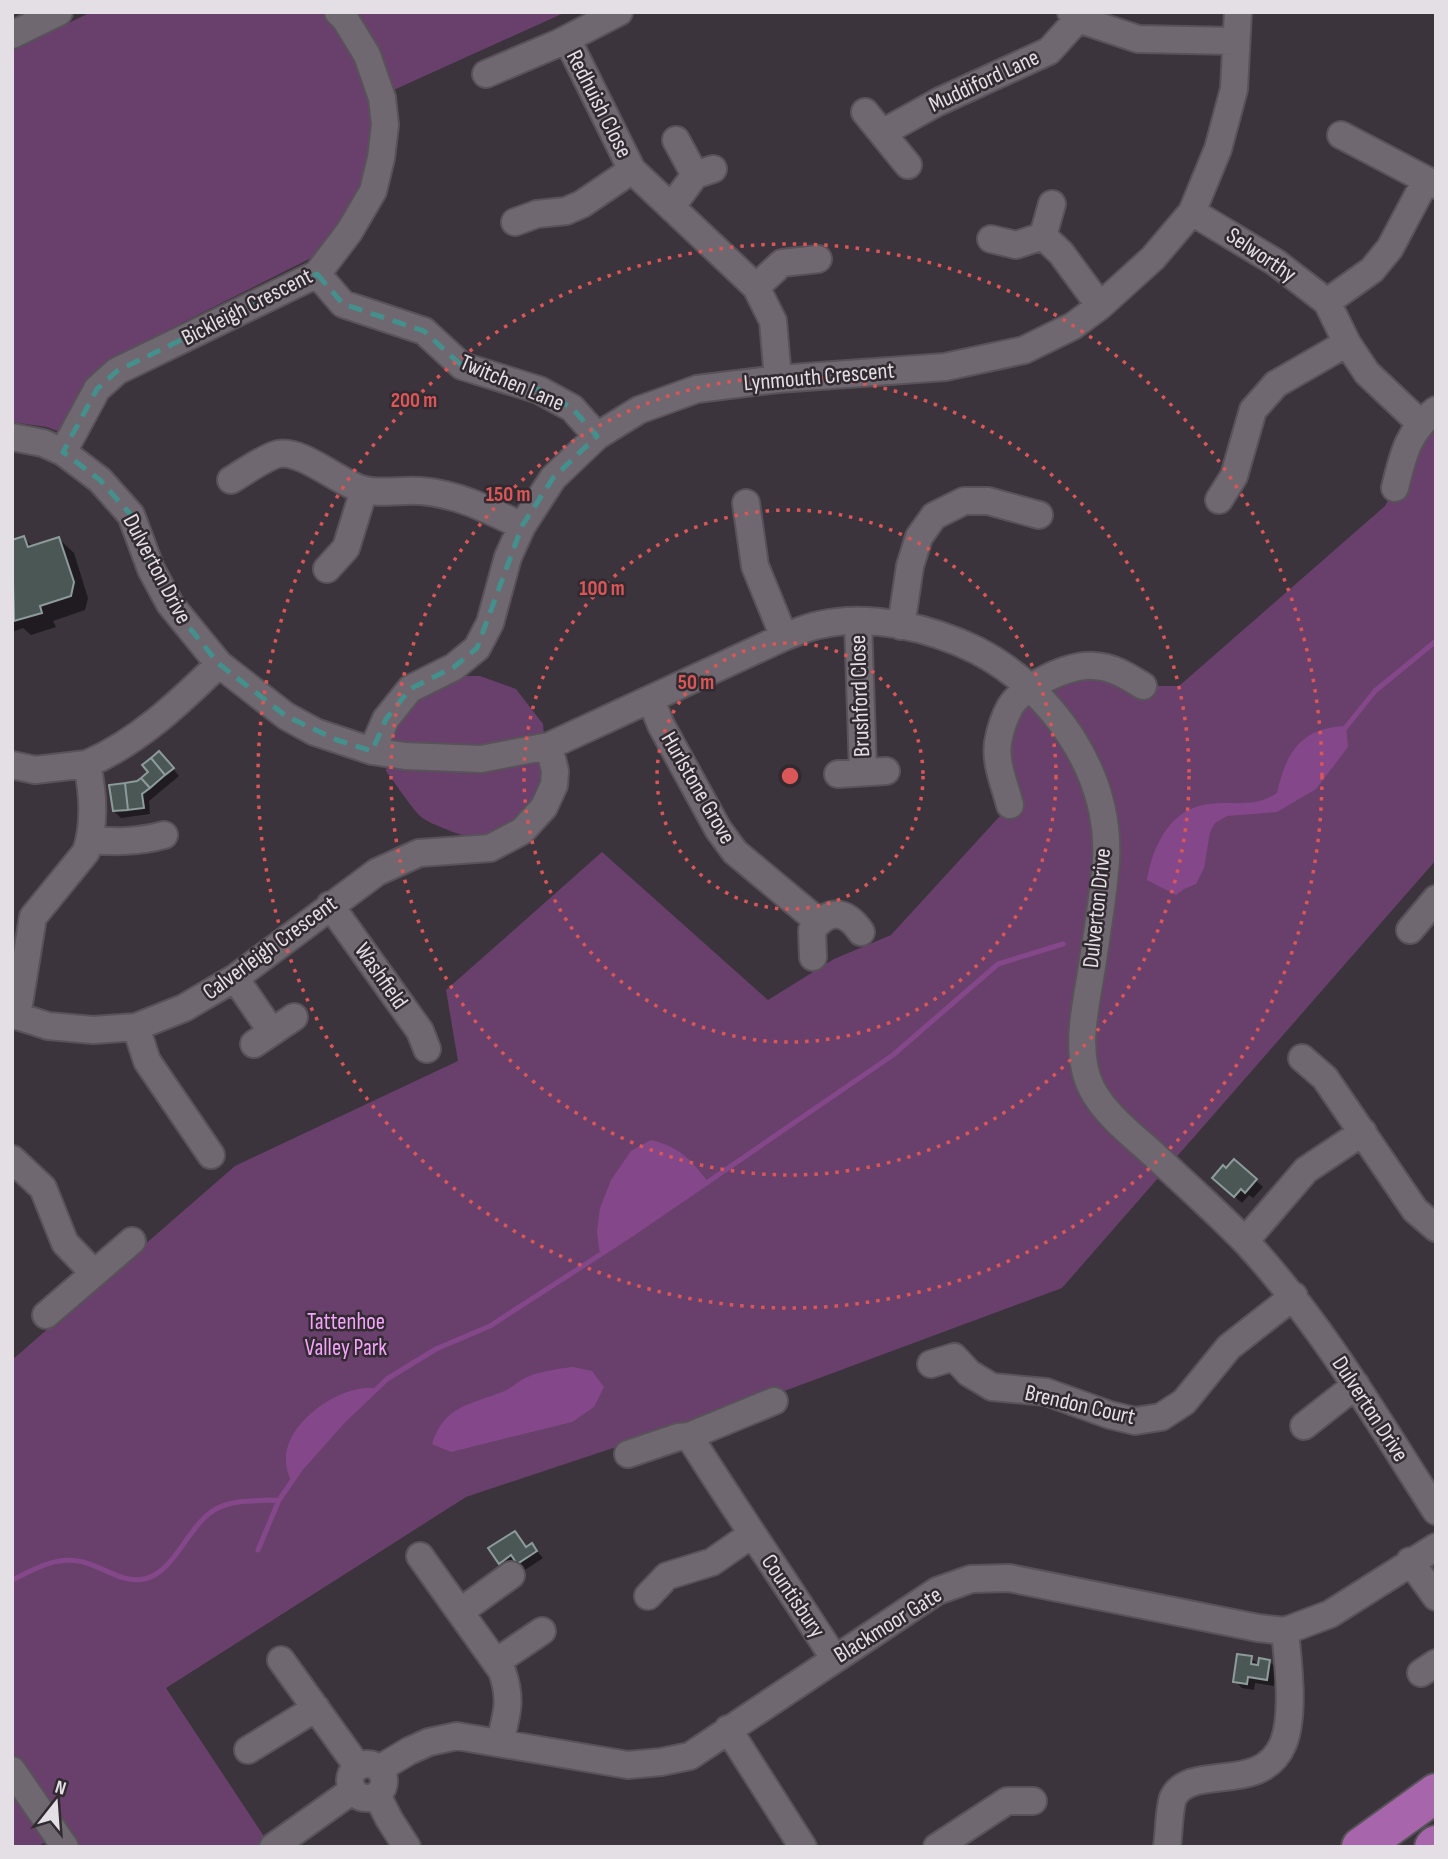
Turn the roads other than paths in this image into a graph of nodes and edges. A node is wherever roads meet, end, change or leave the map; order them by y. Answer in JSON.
{"nodes":[{"id":1,"x":59,"y":12,"type":"edge"},
{"id":2,"x":338,"y":12,"type":"edge"},
{"id":3,"x":619,"y":12,"type":"edge"},
{"id":4,"x":1238,"y":12,"type":"edge"},
{"id":5,"x":1074,"y":15,"type":"edge"},
{"id":6,"x":12,"y":35,"type":"edge"},
{"id":7,"x":567,"y":39,"type":"junction"},
{"id":8,"x":1235,"y":41,"type":"junction"},
{"id":9,"x":486,"y":74,"type":"dead end"},
{"id":10,"x":865,"y":112,"type":"dead end"},
{"id":11,"x":882,"y":133,"type":"junction"},
{"id":12,"x":1341,"y":135,"type":"dead end"},
{"id":13,"x":676,"y":140,"type":"dead end"},
{"id":14,"x":908,"y":165,"type":"dead end"},
{"id":15,"x":632,"y":170,"type":"junction"},
{"id":16,"x":1431,"y":182,"type":"edge"},
{"id":17,"x":1052,"y":204,"type":"dead end"},
{"id":18,"x":672,"y":206,"type":"junction"},
{"id":19,"x":1192,"y":212,"type":"junction"},
{"id":20,"x":515,"y":222,"type":"dead end"},
{"id":21,"x":1043,"y":236,"type":"junction"},
{"id":22,"x":991,"y":239,"type":"dead end"},
{"id":23,"x":818,"y":259,"type":"dead end"},
{"id":24,"x":317,"y":274,"type":"junction"},
{"id":25,"x":757,"y":287,"type":"junction"},
{"id":26,"x":1327,"y":303,"type":"junction"},
{"id":27,"x":1100,"y":306,"type":"junction"},
{"id":28,"x":1347,"y":343,"type":"junction"},
{"id":29,"x":778,"y":379,"type":"junction"},
{"id":30,"x":1428,"y":416,"type":"edge"},
{"id":31,"x":597,"y":436,"type":"junction"},
{"id":32,"x":12,"y":437,"type":"edge"},
{"id":33,"x":63,"y":452,"type":"junction"},
{"id":34,"x":231,"y":480,"type":"dead end"},
{"id":35,"x":1395,"y":488,"type":"dead end"},
{"id":36,"x":364,"y":490,"type":"junction"},
{"id":37,"x":1219,"y":499,"type":"dead end"},
{"id":38,"x":741,"y":520,"type":"dead end"},
{"id":39,"x":1020,"y":520,"type":"dead end"},
{"id":40,"x":522,"y":526,"type":"junction"},
{"id":41,"x":327,"y":569,"type":"dead end"},
{"id":42,"x":858,"y":621,"type":"junction"},
{"id":43,"x":901,"y":626,"type":"junction"},
{"id":44,"x":784,"y":636,"type":"junction"},
{"id":45,"x":219,"y":664,"type":"junction"},
{"id":46,"x":1143,"y":686,"type":"dead end"},
{"id":47,"x":1030,"y":687,"type":"junction"},
{"id":48,"x":651,"y":700,"type":"junction"},
{"id":49,"x":550,"y":746,"type":"junction"},
{"id":50,"x":372,"y":751,"type":"junction"},
{"id":51,"x":87,"y":764,"type":"junction"},
{"id":52,"x":12,"y":765,"type":"edge"},
{"id":53,"x":862,"y":772,"type":"dead end"},
{"id":54,"x":1010,"y":805,"type":"dead end"},
{"id":55,"x":90,"y":840,"type":"junction"},
{"id":56,"x":148,"y":845,"type":"dead end"},
{"id":57,"x":1436,"y":899,"type":"edge"},
{"id":58,"x":330,"y":905,"type":"junction"},
{"id":59,"x":819,"y":922,"type":"junction"},
{"id":60,"x":1410,"y":930,"type":"dead end"},
{"id":61,"x":862,"y":932,"type":"dead end"},
{"id":62,"x":813,"y":957,"type":"dead end"},
{"id":63,"x":235,"y":978,"type":"junction"},
{"id":64,"x":15,"y":1015,"type":"edge"},
{"id":65,"x":294,"y":1017,"type":"dead end"},
{"id":66,"x":136,"y":1027,"type":"junction"},
{"id":67,"x":427,"y":1049,"type":"dead end"},
{"id":68,"x":1302,"y":1058,"type":"dead end"},
{"id":69,"x":1363,"y":1132,"type":"junction"},
{"id":70,"x":216,"y":1152,"type":"dead end"},
{"id":71,"x":12,"y":1158,"type":"edge"},
{"id":72,"x":1436,"y":1228,"type":"edge"},
{"id":73,"x":132,"y":1241,"type":"dead end"},
{"id":74,"x":1244,"y":1241,"type":"junction"},
{"id":75,"x":93,"y":1272,"type":"junction"},
{"id":76,"x":1294,"y":1296,"type":"junction"},
{"id":77,"x":46,"y":1315,"type":"dead end"},
{"id":78,"x":950,"y":1353,"type":"dead end"},
{"id":79,"x":1356,"y":1385,"type":"junction"},
{"id":80,"x":774,"y":1401,"type":"dead end"},
{"id":81,"x":1304,"y":1427,"type":"dead end"},
{"id":82,"x":689,"y":1436,"type":"junction"},
{"id":83,"x":628,"y":1454,"type":"dead end"},
{"id":84,"x":1436,"y":1511,"type":"edge"},
{"id":85,"x":751,"y":1535,"type":"junction"},
{"id":86,"x":1436,"y":1547,"type":"edge"},
{"id":87,"x":420,"y":1556,"type":"dead end"},
{"id":88,"x":1410,"y":1561,"type":"junction"},
{"id":89,"x":511,"y":1575,"type":"dead end"},
{"id":90,"x":648,"y":1596,"type":"dead end"},
{"id":91,"x":1436,"y":1597,"type":"edge"},
{"id":92,"x":461,"y":1611,"type":"junction"},
{"id":93,"x":542,"y":1631,"type":"dead end"},
{"id":94,"x":1285,"y":1631,"type":"junction"},
{"id":95,"x":834,"y":1658,"type":"junction"},
{"id":96,"x":281,"y":1660,"type":"dead end"},
{"id":97,"x":496,"y":1662,"type":"junction"},
{"id":98,"x":316,"y":1708,"type":"junction"},
{"id":99,"x":728,"y":1729,"type":"junction"},
{"id":100,"x":500,"y":1742,"type":"junction"},
{"id":101,"x":248,"y":1750,"type":"dead end"},
{"id":102,"x":12,"y":1770,"type":"edge"},
{"id":103,"x":367,"y":1780,"type":"junction"},
{"id":104,"x":1436,"y":1793,"type":"edge"},
{"id":105,"x":1033,"y":1801,"type":"dead end"},
{"id":106,"x":955,"y":1842,"type":"edge"},
{"id":107,"x":53,"y":1843,"type":"edge"},
{"id":108,"x":273,"y":1847,"type":"edge"},
{"id":109,"x":407,"y":1847,"type":"edge"},
{"id":110,"x":803,"y":1847,"type":"edge"},
{"id":111,"x":1167,"y":1847,"type":"edge"},
{"id":112,"x":1361,"y":1847,"type":"edge"}],
"edges":[{"from":1,"to":6,"type":"street"},
{"from":2,"to":24,"type":"street","name":"Bickleigh Crescent"},
{"from":3,"to":7,"type":"street","name":"Redhuish Close"},
{"from":4,"to":8,"type":"street","name":"Lynmouth Crescent"},
{"from":5,"to":8,"type":"street","name":"Muddiford Lane"},
{"from":5,"to":11,"type":"street","name":"Muddiford Lane"},
{"from":7,"to":9,"type":"street","name":"Redhuish Close"},
{"from":7,"to":15,"type":"street","name":"Redhuish Close"},
{"from":8,"to":19,"type":"street","name":"Lynmouth Crescent"},
{"from":10,"to":11,"type":"street"},
{"from":11,"to":14,"type":"street"},
{"from":12,"to":16,"type":"street"},
{"from":13,"to":18,"type":"street"},
{"from":15,"to":18,"type":"street","name":"Redhuish Close"},
{"from":15,"to":20,"type":"street","name":"Redhuish Close"},
{"from":16,"to":26,"type":"street"},
{"from":17,"to":21,"type":"street"},
{"from":18,"to":25,"type":"street","name":"Redhuish Close"},
{"from":19,"to":26,"type":"street","name":"Selworthy"},
{"from":19,"to":27,"type":"street","name":"Lynmouth Crescent"},
{"from":21,"to":22,"type":"street"},
{"from":21,"to":27,"type":"street"},
{"from":23,"to":25,"type":"street"},
{"from":24,"to":31,"type":"street","name":"Twitchen Lane"},
{"from":24,"to":33,"type":"street","name":"Bickleigh Crescent"},
{"from":25,"to":29,"type":"street","name":"Redhuish Close"},
{"from":26,"to":28,"type":"street","name":"Selworthy"},
{"from":27,"to":29,"type":"street","name":"Lynmouth Crescent"},
{"from":28,"to":30,"type":"street","name":"Selworthy"},
{"from":28,"to":37,"type":"street"},
{"from":29,"to":31,"type":"street","name":"Lynmouth Crescent"},
{"from":30,"to":35,"type":"street","name":"Selworthy"},
{"from":31,"to":40,"type":"street","name":"Lynmouth Crescent"},
{"from":32,"to":33,"type":"street","name":"Dulverton Drive"},
{"from":33,"to":45,"type":"street","name":"Dulverton Drive"},
{"from":34,"to":36,"type":"street"},
{"from":36,"to":40,"type":"street"},
{"from":36,"to":41,"type":"street"},
{"from":38,"to":44,"type":"street"},
{"from":39,"to":43,"type":"street"},
{"from":40,"to":50,"type":"street","name":"Lynmouth Crescent"},
{"from":42,"to":43,"type":"street","name":"Dulverton Drive"},
{"from":42,"to":44,"type":"street","name":"Dulverton Drive"},
{"from":42,"to":53,"type":"street","name":"Brushford Close"},
{"from":43,"to":47,"type":"street","name":"Dulverton Drive"},
{"from":44,"to":48,"type":"street","name":"Dulverton Drive"},
{"from":45,"to":50,"type":"street","name":"Dulverton Drive"},
{"from":45,"to":51,"type":"street"},
{"from":46,"to":47,"type":"street"},
{"from":47,"to":54,"type":"street"},
{"from":47,"to":74,"type":"street","name":"Dulverton Drive"},
{"from":48,"to":49,"type":"street","name":"Dulverton Drive"},
{"from":48,"to":59,"type":"street","name":"Hurlstone Grove"},
{"from":49,"to":50,"type":"street","name":"Dulverton Drive"},
{"from":49,"to":58,"type":"street","name":"Calverleigh Crescent"},
{"from":51,"to":52,"type":"street"},
{"from":51,"to":55,"type":"street"},
{"from":55,"to":56,"type":"street"},
{"from":55,"to":64,"type":"street","name":"Calverleigh Crescent"},
{"from":57,"to":60,"type":"street"},
{"from":58,"to":63,"type":"street","name":"Calverleigh Crescent"},
{"from":58,"to":67,"type":"street","name":"Washfield"},
{"from":59,"to":61,"type":"street"},
{"from":59,"to":62,"type":"street"},
{"from":63,"to":65,"type":"street"},
{"from":63,"to":66,"type":"street","name":"Calverleigh Crescent"},
{"from":64,"to":66,"type":"street","name":"Calverleigh Crescent"},
{"from":66,"to":70,"type":"street"},
{"from":68,"to":69,"type":"street"},
{"from":69,"to":72,"type":"street"},
{"from":69,"to":74,"type":"street"},
{"from":71,"to":75,"type":"street"},
{"from":73,"to":75,"type":"street"},
{"from":74,"to":76,"type":"street","name":"Dulverton Drive"},
{"from":75,"to":77,"type":"street"},
{"from":76,"to":78,"type":"street","name":"Brendon Court"},
{"from":76,"to":79,"type":"street","name":"Dulverton Drive"},
{"from":79,"to":81,"type":"street"},
{"from":79,"to":84,"type":"street","name":"Dulverton Drive"},
{"from":80,"to":82,"type":"street"},
{"from":82,"to":83,"type":"street"},
{"from":82,"to":85,"type":"street","name":"Countisbury"},
{"from":85,"to":90,"type":"street","name":"Countisbury"},
{"from":85,"to":95,"type":"street","name":"Countisbury"},
{"from":86,"to":88,"type":"street","name":"Blackmoor Gate"},
{"from":87,"to":92,"type":"street"},
{"from":88,"to":91,"type":"street"},
{"from":88,"to":94,"type":"street","name":"Blackmoor Gate"},
{"from":89,"to":92,"type":"street"},
{"from":92,"to":97,"type":"street"},
{"from":93,"to":97,"type":"street"},
{"from":94,"to":95,"type":"street","name":"Blackmoor Gate"},
{"from":94,"to":111,"type":"street"},
{"from":95,"to":99,"type":"street","name":"Blackmoor Gate"},
{"from":96,"to":98,"type":"street"},
{"from":97,"to":100,"type":"street"},
{"from":98,"to":101,"type":"street"},
{"from":98,"to":103,"type":"street"},
{"from":99,"to":100,"type":"street","name":"Blackmoor Gate"},
{"from":99,"to":110,"type":"street"},
{"from":100,"to":103,"type":"street","name":"Blackmoor Gate"},
{"from":102,"to":107,"type":"street"},
{"from":103,"to":108,"type":"street","name":"Blackmoor Gate"},
{"from":103,"to":109,"type":"street"},
{"from":104,"to":112,"type":"highway"},
{"from":105,"to":106,"type":"street"}]}
